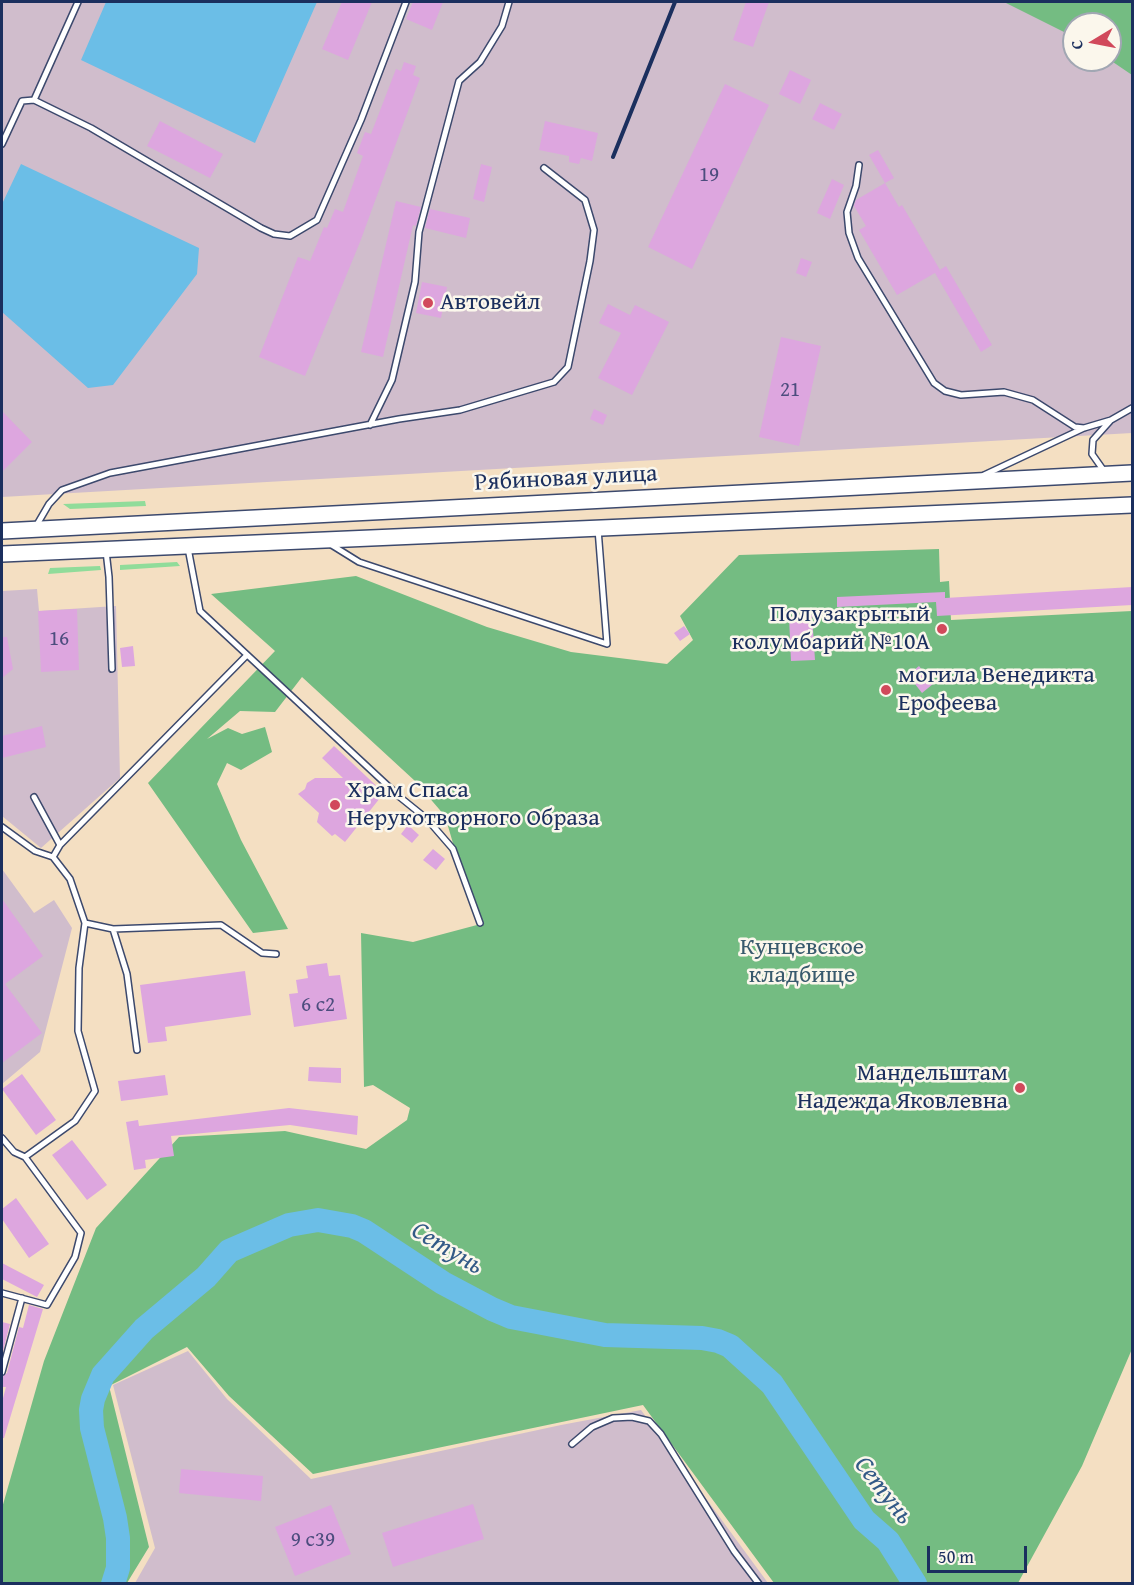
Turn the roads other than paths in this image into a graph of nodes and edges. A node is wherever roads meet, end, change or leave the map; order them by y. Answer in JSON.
{"nodes":[{"id":1,"x":78,"y":2,"type":"edge"},
{"id":2,"x":406,"y":2,"type":"edge"},
{"id":3,"x":508,"y":2,"type":"edge"},
{"id":4,"x":34,"y":100,"type":"junction"},
{"id":5,"x":2,"y":144,"type":"edge"},
{"id":6,"x":859,"y":165,"type":"dead end"},
{"id":7,"x":544,"y":168,"type":"dead end"},
{"id":8,"x":1132,"y":408,"type":"edge"},
{"id":9,"x":1111,"y":420,"type":"junction"},
{"id":10,"x":370,"y":425,"type":"junction"},
{"id":11,"x":1084,"y":428,"type":"junction"},
{"id":12,"x":1132,"y":473,"type":"edge"},
{"id":13,"x":1108,"y":474,"type":"junction"},
{"id":14,"x":969,"y":482,"type":"junction"},
{"id":15,"x":1132,"y":505,"type":"edge"},
{"id":16,"x":598,"y":527,"type":"junction"},
{"id":17,"x":34,"y":529,"type":"junction"},
{"id":18,"x":2,"y":531,"type":"edge"},
{"id":19,"x":323,"y":540,"type":"junction"},
{"id":20,"x":188,"y":547,"type":"junction"},
{"id":21,"x":106,"y":550,"type":"junction"},
{"id":22,"x":2,"y":554,"type":"edge"},
{"id":23,"x":247,"y":655,"type":"junction"},
{"id":24,"x":112,"y":669,"type":"dead end"},
{"id":25,"x":34,"y":797,"type":"dead end"},
{"id":26,"x":2,"y":827,"type":"edge"},
{"id":27,"x":60,"y":845,"type":"junction"},
{"id":28,"x":53,"y":857,"type":"junction"},
{"id":29,"x":86,"y":923,"type":"junction"},
{"id":30,"x":480,"y":923,"type":"dead end"},
{"id":31,"x":113,"y":929,"type":"junction"},
{"id":32,"x":276,"y":954,"type":"dead end"},
{"id":33,"x":137,"y":1050,"type":"dead end"},
{"id":34,"x":2,"y":1138,"type":"edge"},
{"id":35,"x":25,"y":1157,"type":"junction"},
{"id":36,"x":2,"y":1293,"type":"edge"},
{"id":37,"x":22,"y":1298,"type":"junction"},
{"id":38,"x":2,"y":1372,"type":"edge"},
{"id":39,"x":572,"y":1444,"type":"dead end"},
{"id":40,"x":759,"y":1584,"type":"edge"}],
"edges":[{"from":1,"to":4,"type":"lane"},
{"from":2,"to":4,"type":"lane"},
{"from":3,"to":10,"type":"lane"},
{"from":4,"to":5,"type":"lane"},
{"from":6,"to":11,"type":"lane"},
{"from":7,"to":10,"type":"lane"},
{"from":8,"to":9,"type":"lane"},
{"from":9,"to":11,"type":"lane"},
{"from":9,"to":13,"type":"lane"},
{"from":10,"to":17,"type":"lane"},
{"from":11,"to":14,"type":"lane"},
{"from":12,"to":13,"type":"main road","name":"Рябиновая улица"},
{"from":13,"to":14,"type":"main road","name":"Рябиновая улица"},
{"from":14,"to":17,"type":"main road","name":"Рябиновая улица"},
{"from":15,"to":16,"type":"main road","name":"Рябиновая улица"},
{"from":16,"to":19,"type":"main road","name":"Рябиновая улица"},
{"from":16,"to":19,"type":"lane"},
{"from":17,"to":18,"type":"main road","name":"Рябиновая улица"},
{"from":19,"to":20,"type":"main road","name":"Рябиновая улица"},
{"from":20,"to":21,"type":"main road","name":"Рябиновая улица"},
{"from":20,"to":23,"type":"lane"},
{"from":21,"to":22,"type":"main road","name":"Рябиновая улица"},
{"from":21,"to":24,"type":"lane"},
{"from":23,"to":27,"type":"lane"},
{"from":23,"to":30,"type":"lane"},
{"from":25,"to":27,"type":"lane"},
{"from":26,"to":28,"type":"lane"},
{"from":27,"to":28,"type":"lane"},
{"from":28,"to":29,"type":"lane"},
{"from":29,"to":31,"type":"lane"},
{"from":29,"to":35,"type":"lane"},
{"from":31,"to":32,"type":"lane"},
{"from":31,"to":33,"type":"lane"},
{"from":34,"to":35,"type":"lane"},
{"from":35,"to":37,"type":"lane"},
{"from":36,"to":37,"type":"lane"},
{"from":37,"to":38,"type":"lane"},
{"from":39,"to":40,"type":"lane"}]}
